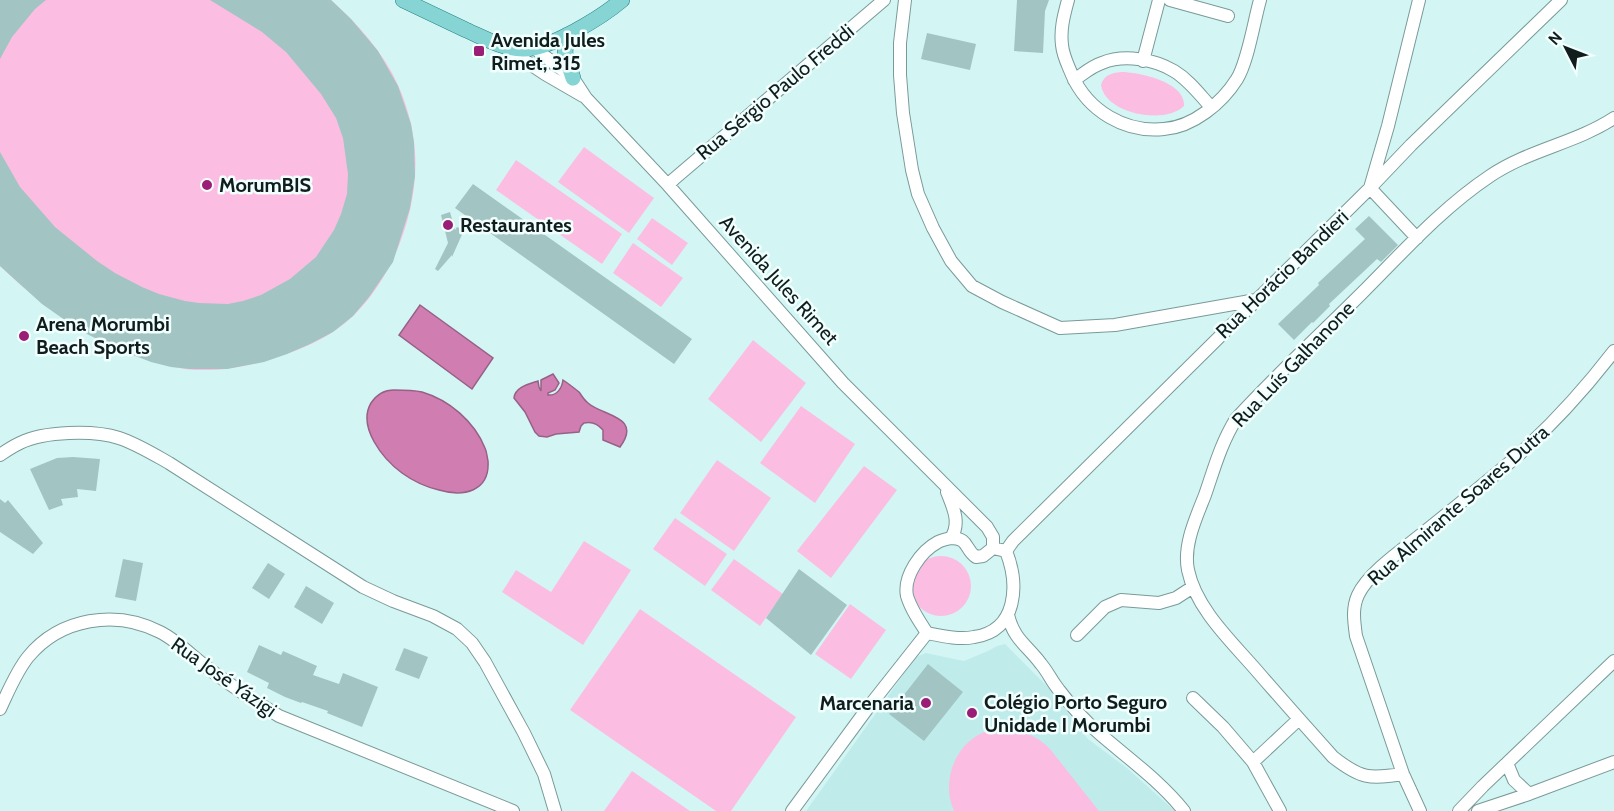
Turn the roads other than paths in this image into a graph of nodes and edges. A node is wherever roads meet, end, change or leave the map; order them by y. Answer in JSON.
{"nodes":[{"id":1,"x":403,"y":0,"type":"edge"},
{"id":2,"x":622,"y":0,"type":"edge"},
{"id":3,"x":884,"y":0,"type":"edge"},
{"id":4,"x":905,"y":0,"type":"edge"},
{"id":5,"x":1068,"y":0,"type":"edge"},
{"id":6,"x":1159,"y":0,"type":"edge"},
{"id":7,"x":1170,"y":0,"type":"edge"},
{"id":8,"x":1260,"y":0,"type":"edge"},
{"id":9,"x":1419,"y":0,"type":"edge"},
{"id":10,"x":1561,"y":0,"type":"edge"},
{"id":11,"x":1228,"y":16,"type":"dead end"},
{"id":12,"x":567,"y":35,"type":"junction"},
{"id":13,"x":505,"y":46,"type":"junction"},
{"id":14,"x":534,"y":48,"type":"junction"},
{"id":15,"x":1143,"y":61,"type":"junction"},
{"id":16,"x":573,"y":78,"type":"junction"},
{"id":17,"x":1074,"y":80,"type":"junction"},
{"id":18,"x":586,"y":99,"type":"junction"},
{"id":19,"x":1211,"y":107,"type":"junction"},
{"id":20,"x":1614,"y":118,"type":"edge"},
{"id":21,"x":668,"y":185,"type":"junction"},
{"id":22,"x":1370,"y":188,"type":"junction"},
{"id":23,"x":1417,"y":237,"type":"junction"},
{"id":24,"x":1256,"y":300,"type":"junction"},
{"id":25,"x":1614,"y":351,"type":"edge"},
{"id":26,"x":0,"y":455,"type":"edge"},
{"id":27,"x":945,"y":485,"type":"junction"},
{"id":28,"x":951,"y":538,"type":"junction"},
{"id":29,"x":993,"y":548,"type":"junction"},
{"id":30,"x":1006,"y":551,"type":"junction"},
{"id":31,"x":1193,"y":587,"type":"junction"},
{"id":32,"x":1008,"y":615,"type":"junction"},
{"id":33,"x":927,"y":633,"type":"junction"},
{"id":34,"x":1077,"y":635,"type":"dead end"},
{"id":35,"x":1614,"y":661,"type":"edge"},
{"id":36,"x":1193,"y":698,"type":"dead end"},
{"id":37,"x":0,"y":709,"type":"edge"},
{"id":38,"x":1299,"y":719,"type":"junction"},
{"id":39,"x":1253,"y":762,"type":"junction"},
{"id":40,"x":1614,"y":762,"type":"edge"},
{"id":41,"x":1507,"y":763,"type":"junction"},
{"id":42,"x":1403,"y":774,"type":"junction"},
{"id":43,"x":1529,"y":794,"type":"junction"},
{"id":44,"x":513,"y":811,"type":"edge"},
{"id":45,"x":555,"y":811,"type":"edge"},
{"id":46,"x":792,"y":811,"type":"edge"},
{"id":47,"x":1184,"y":811,"type":"edge"},
{"id":48,"x":1280,"y":811,"type":"edge"},
{"id":49,"x":1420,"y":811,"type":"edge"},
{"id":50,"x":1460,"y":811,"type":"edge"},
{"id":51,"x":1478,"y":811,"type":"edge"}],
"edges":[{"from":1,"to":13,"type":"main road","name":"Avenida Jules Rimet"},
{"from":2,"to":12,"type":"main road"},
{"from":3,"to":21,"type":"street","name":"Rua Sérgio Paulo Freddi"},
{"from":4,"to":24,"type":"street"},
{"from":5,"to":17,"type":"street"},
{"from":6,"to":15,"type":"street"},
{"from":7,"to":11,"type":"street"},
{"from":8,"to":19,"type":"street"},
{"from":9,"to":22,"type":"street"},
{"from":10,"to":22,"type":"street","name":"Rua Horácio Bandieri"},
{"from":12,"to":14,"type":"main road"},
{"from":12,"to":16,"type":"main road"},
{"from":13,"to":14,"type":"main road"},
{"from":13,"to":18,"type":"street","name":"Avenida Jules Rimet"},
{"from":14,"to":16,"type":"street","name":"Avenida Jules Rimet"},
{"from":15,"to":17,"type":"street"},
{"from":15,"to":19,"type":"street"},
{"from":16,"to":18,"type":"street","name":"Avenida Jules Rimet"},
{"from":17,"to":19,"type":"street"},
{"from":18,"to":21,"type":"street","name":"Avenida Jules Rimet"},
{"from":20,"to":23,"type":"street","name":"Rua Luís Galhanone"},
{"from":21,"to":27,"type":"street","name":"Avenida Jules Rimet"},
{"from":22,"to":23,"type":"street"},
{"from":22,"to":24,"type":"street","name":"Rua Horácio Bandieri"},
{"from":23,"to":31,"type":"street","name":"Rua Luís Galhanone"},
{"from":24,"to":30,"type":"street","name":"Rua Horácio Bandieri"},
{"from":25,"to":42,"type":"street","name":"Rua Almirante Soares Dutra"},
{"from":26,"to":45,"type":"street"},
{"from":27,"to":28,"type":"street","name":"Avenida Jules Rimet"},
{"from":27,"to":29,"type":"street","name":"Avenida Jules Rimet"},
{"from":28,"to":29,"type":"street"},
{"from":28,"to":33,"type":"street"},
{"from":29,"to":30,"type":"street"},
{"from":30,"to":32,"type":"street"},
{"from":31,"to":34,"type":"street"},
{"from":31,"to":38,"type":"street","name":"Rua Luís Galhanone"},
{"from":32,"to":33,"type":"street"},
{"from":32,"to":47,"type":"street"},
{"from":33,"to":46,"type":"street"},
{"from":35,"to":41,"type":"street"},
{"from":36,"to":39,"type":"street"},
{"from":37,"to":44,"type":"street","name":"Rua José Yázigi"},
{"from":38,"to":39,"type":"street"},
{"from":38,"to":42,"type":"street","name":"Rua Luís Galhanone"},
{"from":39,"to":48,"type":"street"},
{"from":40,"to":43,"type":"street"},
{"from":41,"to":43,"type":"street"},
{"from":41,"to":50,"type":"street"},
{"from":42,"to":49,"type":"street","name":"Rua Almirante Soares Dutra"},
{"from":43,"to":51,"type":"street"}]}
